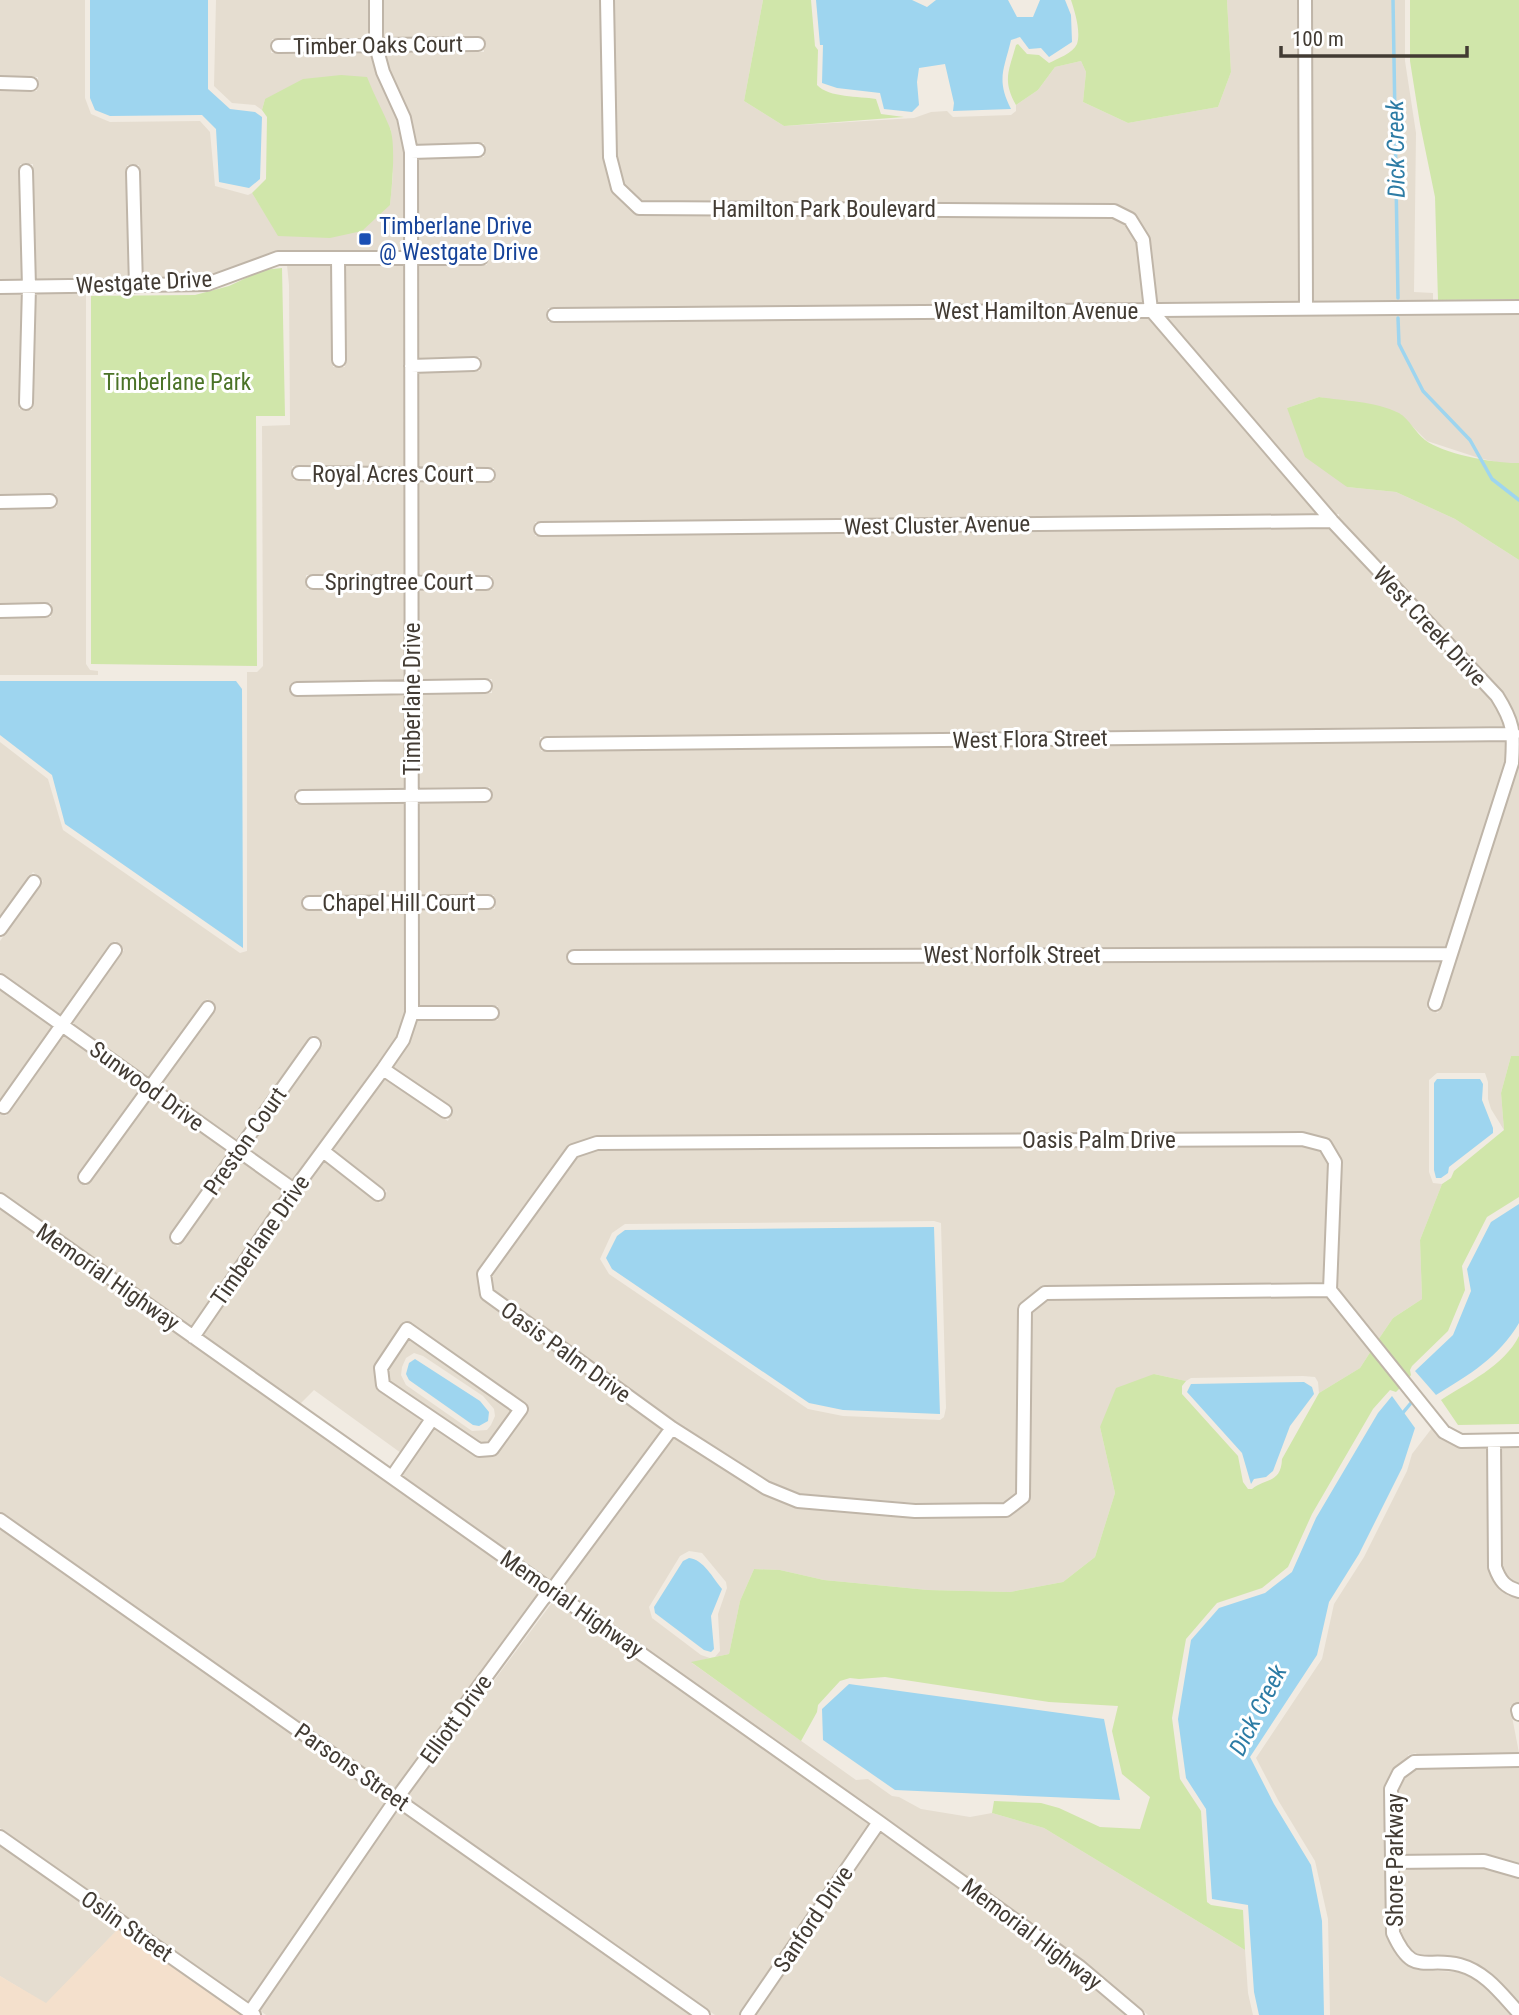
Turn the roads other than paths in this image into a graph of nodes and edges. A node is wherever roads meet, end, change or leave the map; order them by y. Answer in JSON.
{"nodes":[{"id":1,"x":376,"y":0,"type":"edge"},
{"id":2,"x":607,"y":0,"type":"edge"},
{"id":3,"x":1305,"y":0,"type":"edge"},
{"id":4,"x":478,"y":44,"type":"dead end"},
{"id":5,"x":278,"y":46,"type":"dead end"},
{"id":6,"x":376,"y":46,"type":"junction"},
{"id":7,"x":0,"y":83,"type":"edge"},
{"id":8,"x":32,"y":83,"type":"dead end"},
{"id":9,"x":478,"y":150,"type":"dead end"},
{"id":10,"x":411,"y":152,"type":"junction"},
{"id":11,"x":26,"y":171,"type":"dead end"},
{"id":12,"x":133,"y":172,"type":"dead end"},
{"id":13,"x":338,"y":258,"type":"junction"},
{"id":14,"x":411,"y":258,"type":"junction"},
{"id":15,"x":481,"y":258,"type":"dead end"},
{"id":16,"x":136,"y":286,"type":"junction"},
{"id":17,"x":0,"y":287,"type":"edge"},
{"id":18,"x":29,"y":287,"type":"junction"},
{"id":19,"x":1519,"y":307,"type":"edge"},
{"id":20,"x":1306,"y":309,"type":"junction"},
{"id":21,"x":1151,"y":310,"type":"junction"},
{"id":22,"x":554,"y":315,"type":"dead end"},
{"id":23,"x":339,"y":360,"type":"dead end"},
{"id":24,"x":474,"y":365,"type":"dead end"},
{"id":25,"x":411,"y":366,"type":"junction"},
{"id":26,"x":26,"y":403,"type":"dead end"},
{"id":27,"x":299,"y":473,"type":"dead end"},
{"id":28,"x":411,"y":473,"type":"junction"},
{"id":29,"x":488,"y":474,"type":"dead end"},
{"id":30,"x":50,"y":501,"type":"dead end"},
{"id":31,"x":0,"y":502,"type":"edge"},
{"id":32,"x":1332,"y":522,"type":"junction"},
{"id":33,"x":541,"y":529,"type":"dead end"},
{"id":34,"x":412,"y":581,"type":"junction"},
{"id":35,"x":313,"y":582,"type":"dead end"},
{"id":36,"x":486,"y":583,"type":"dead end"},
{"id":37,"x":45,"y":610,"type":"dead end"},
{"id":38,"x":0,"y":611,"type":"edge"},
{"id":39,"x":412,"y":687,"type":"junction"},
{"id":40,"x":485,"y":687,"type":"dead end"},
{"id":41,"x":297,"y":689,"type":"dead end"},
{"id":42,"x":1514,"y":734,"type":"junction"},
{"id":43,"x":547,"y":744,"type":"dead end"},
{"id":44,"x":412,"y":795,"type":"junction"},
{"id":45,"x":485,"y":795,"type":"dead end"},
{"id":46,"x":302,"y":797,"type":"dead end"},
{"id":47,"x":34,"y":882,"type":"dead end"},
{"id":48,"x":413,"y":902,"type":"junction"},
{"id":49,"x":488,"y":902,"type":"dead end"},
{"id":50,"x":309,"y":903,"type":"dead end"},
{"id":51,"x":0,"y":929,"type":"edge"},
{"id":52,"x":115,"y":950,"type":"dead end"},
{"id":53,"x":1450,"y":954,"type":"junction"},
{"id":54,"x":574,"y":957,"type":"dead end"},
{"id":55,"x":0,"y":981,"type":"edge"},
{"id":56,"x":1434,"y":1004,"type":"dead end"},
{"id":57,"x":208,"y":1008,"type":"dead end"},
{"id":58,"x":412,"y":1013,"type":"junction"},
{"id":59,"x":492,"y":1013,"type":"dead end"},
{"id":60,"x":62,"y":1025,"type":"junction"},
{"id":61,"x":314,"y":1044,"type":"dead end"},
{"id":62,"x":383,"y":1069,"type":"junction"},
{"id":63,"x":150,"y":1088,"type":"junction"},
{"id":64,"x":4,"y":1107,"type":"dead end"},
{"id":65,"x":445,"y":1111,"type":"dead end"},
{"id":66,"x":237,"y":1150,"type":"junction"},
{"id":67,"x":323,"y":1151,"type":"junction"},
{"id":68,"x":85,"y":1177,"type":"dead end"},
{"id":69,"x":294,"y":1190,"type":"junction"},
{"id":70,"x":378,"y":1194,"type":"dead end"},
{"id":71,"x":0,"y":1200,"type":"edge"},
{"id":72,"x":177,"y":1237,"type":"dead end"},
{"id":73,"x":1330,"y":1290,"type":"junction"},
{"id":74,"x":193,"y":1337,"type":"junction"},
{"id":75,"x":432,"y":1419,"type":"junction"},
{"id":76,"x":672,"y":1428,"type":"junction"},
{"id":77,"x":1519,"y":1440,"type":"edge"},
{"id":78,"x":1494,"y":1441,"type":"junction"},
{"id":79,"x":392,"y":1477,"type":"junction"},
{"id":80,"x":0,"y":1520,"type":"edge"},
{"id":81,"x":552,"y":1590,"type":"junction"},
{"id":82,"x":1519,"y":1591,"type":"edge"},
{"id":83,"x":1519,"y":1760,"type":"edge"},
{"id":84,"x":397,"y":1798,"type":"junction"},
{"id":85,"x":879,"y":1822,"type":"junction"},
{"id":86,"x":0,"y":1837,"type":"edge"},
{"id":87,"x":1392,"y":1862,"type":"junction"},
{"id":88,"x":1519,"y":1871,"type":"edge"},
{"id":89,"x":1519,"y":2013,"type":"edge"},
{"id":90,"x":251,"y":2014,"type":"edge"},
{"id":91,"x":703,"y":2015,"type":"edge"},
{"id":92,"x":747,"y":2015,"type":"edge"},
{"id":93,"x":1138,"y":2015,"type":"edge"}],
"edges":[{"from":1,"to":6,"type":"street","name":"Timberlane Drive"},
{"from":2,"to":21,"type":"street","name":"Hamilton Park Boulevard"},
{"from":3,"to":20,"type":"street"},
{"from":4,"to":6,"type":"street","name":"Timber Oaks Court"},
{"from":5,"to":6,"type":"street","name":"Timber Oaks Court"},
{"from":6,"to":10,"type":"street","name":"Timberlane Drive"},
{"from":7,"to":8,"type":"street"},
{"from":9,"to":10,"type":"street"},
{"from":10,"to":14,"type":"street","name":"Timberlane Drive"},
{"from":11,"to":18,"type":"street"},
{"from":12,"to":16,"type":"street"},
{"from":13,"to":14,"type":"street","name":"Westgate Drive"},
{"from":13,"to":16,"type":"street","name":"Westgate Drive"},
{"from":13,"to":23,"type":"street"},
{"from":14,"to":15,"type":"street","name":"Westgate Drive"},
{"from":14,"to":25,"type":"street","name":"Timberlane Drive"},
{"from":16,"to":18,"type":"street","name":"Westgate Drive"},
{"from":17,"to":18,"type":"street","name":"Westgate Drive"},
{"from":18,"to":26,"type":"street"},
{"from":19,"to":20,"type":"street","name":"West Hamilton Avenue"},
{"from":20,"to":21,"type":"street","name":"West Hamilton Avenue"},
{"from":21,"to":22,"type":"street","name":"West Hamilton Avenue"},
{"from":21,"to":32,"type":"street","name":"West Creek Drive"},
{"from":24,"to":25,"type":"street"},
{"from":25,"to":28,"type":"street","name":"Timberlane Drive"},
{"from":27,"to":28,"type":"street","name":"Royal Acres Court"},
{"from":28,"to":29,"type":"street","name":"Royal Acres Court"},
{"from":28,"to":34,"type":"street","name":"Timberlane Drive"},
{"from":30,"to":31,"type":"street"},
{"from":32,"to":33,"type":"street","name":"West Cluster Avenue"},
{"from":32,"to":42,"type":"street","name":"West Creek Drive"},
{"from":34,"to":35,"type":"street","name":"Springtree Court"},
{"from":34,"to":36,"type":"street","name":"Springtree Court"},
{"from":34,"to":39,"type":"street","name":"Timberlane Drive"},
{"from":37,"to":38,"type":"street"},
{"from":39,"to":40,"type":"street"},
{"from":39,"to":41,"type":"street"},
{"from":39,"to":44,"type":"street","name":"Timberlane Drive"},
{"from":42,"to":43,"type":"street","name":"West Flora Street"},
{"from":42,"to":53,"type":"street","name":"West Creek Drive"},
{"from":44,"to":45,"type":"street"},
{"from":44,"to":46,"type":"street"},
{"from":44,"to":48,"type":"street","name":"Timberlane Drive"},
{"from":47,"to":51,"type":"street"},
{"from":48,"to":49,"type":"street","name":"Chapel Hill Court"},
{"from":48,"to":50,"type":"street","name":"Chapel Hill Court"},
{"from":48,"to":58,"type":"street","name":"Timberlane Drive"},
{"from":52,"to":60,"type":"street"},
{"from":53,"to":54,"type":"street","name":"West Norfolk Street"},
{"from":53,"to":56,"type":"street","name":"West Creek Drive"},
{"from":55,"to":60,"type":"street","name":"Sunwood Drive"},
{"from":57,"to":63,"type":"street"},
{"from":58,"to":59,"type":"street"},
{"from":58,"to":62,"type":"street","name":"Timberlane Drive"},
{"from":60,"to":63,"type":"street","name":"Sunwood Drive"},
{"from":60,"to":64,"type":"street"},
{"from":61,"to":66,"type":"street","name":"Preston Court"},
{"from":62,"to":65,"type":"street"},
{"from":62,"to":67,"type":"street","name":"Timberlane Drive"},
{"from":63,"to":66,"type":"street","name":"Sunwood Drive"},
{"from":63,"to":68,"type":"street"},
{"from":66,"to":69,"type":"street","name":"Sunwood Drive"},
{"from":66,"to":72,"type":"street","name":"Preston Court"},
{"from":67,"to":69,"type":"street","name":"Timberlane Drive"},
{"from":67,"to":70,"type":"street"},
{"from":69,"to":74,"type":"street","name":"Timberlane Drive"},
{"from":71,"to":74,"type":"street","name":"Memorial Highway"},
{"from":73,"to":76,"type":"street","name":"Oasis Palm Drive"},
{"from":73,"to":76,"type":"street","name":"Oasis Palm Drive"},
{"from":73,"to":78,"type":"street"},
{"from":74,"to":79,"type":"street","name":"Memorial Highway"},
{"from":75,"to":75,"type":"street"},
{"from":75,"to":79,"type":"street"},
{"from":76,"to":81,"type":"street","name":"Elliott Drive"},
{"from":77,"to":78,"type":"street"},
{"from":78,"to":82,"type":"street"},
{"from":79,"to":81,"type":"street","name":"Memorial Highway"},
{"from":80,"to":84,"type":"street","name":"Parsons Street"},
{"from":81,"to":84,"type":"street","name":"Elliott Drive"},
{"from":81,"to":85,"type":"street","name":"Memorial Highway"},
{"from":83,"to":87,"type":"street","name":"Shore Parkway"},
{"from":84,"to":90,"type":"street","name":"Elliott Drive"},
{"from":84,"to":91,"type":"street","name":"Parsons Street"},
{"from":85,"to":92,"type":"street","name":"Sanford Drive"},
{"from":85,"to":93,"type":"street","name":"Memorial Highway"},
{"from":86,"to":90,"type":"street","name":"Oslin Street"},
{"from":87,"to":88,"type":"street"},
{"from":87,"to":89,"type":"street","name":"Shore Parkway"}]}
